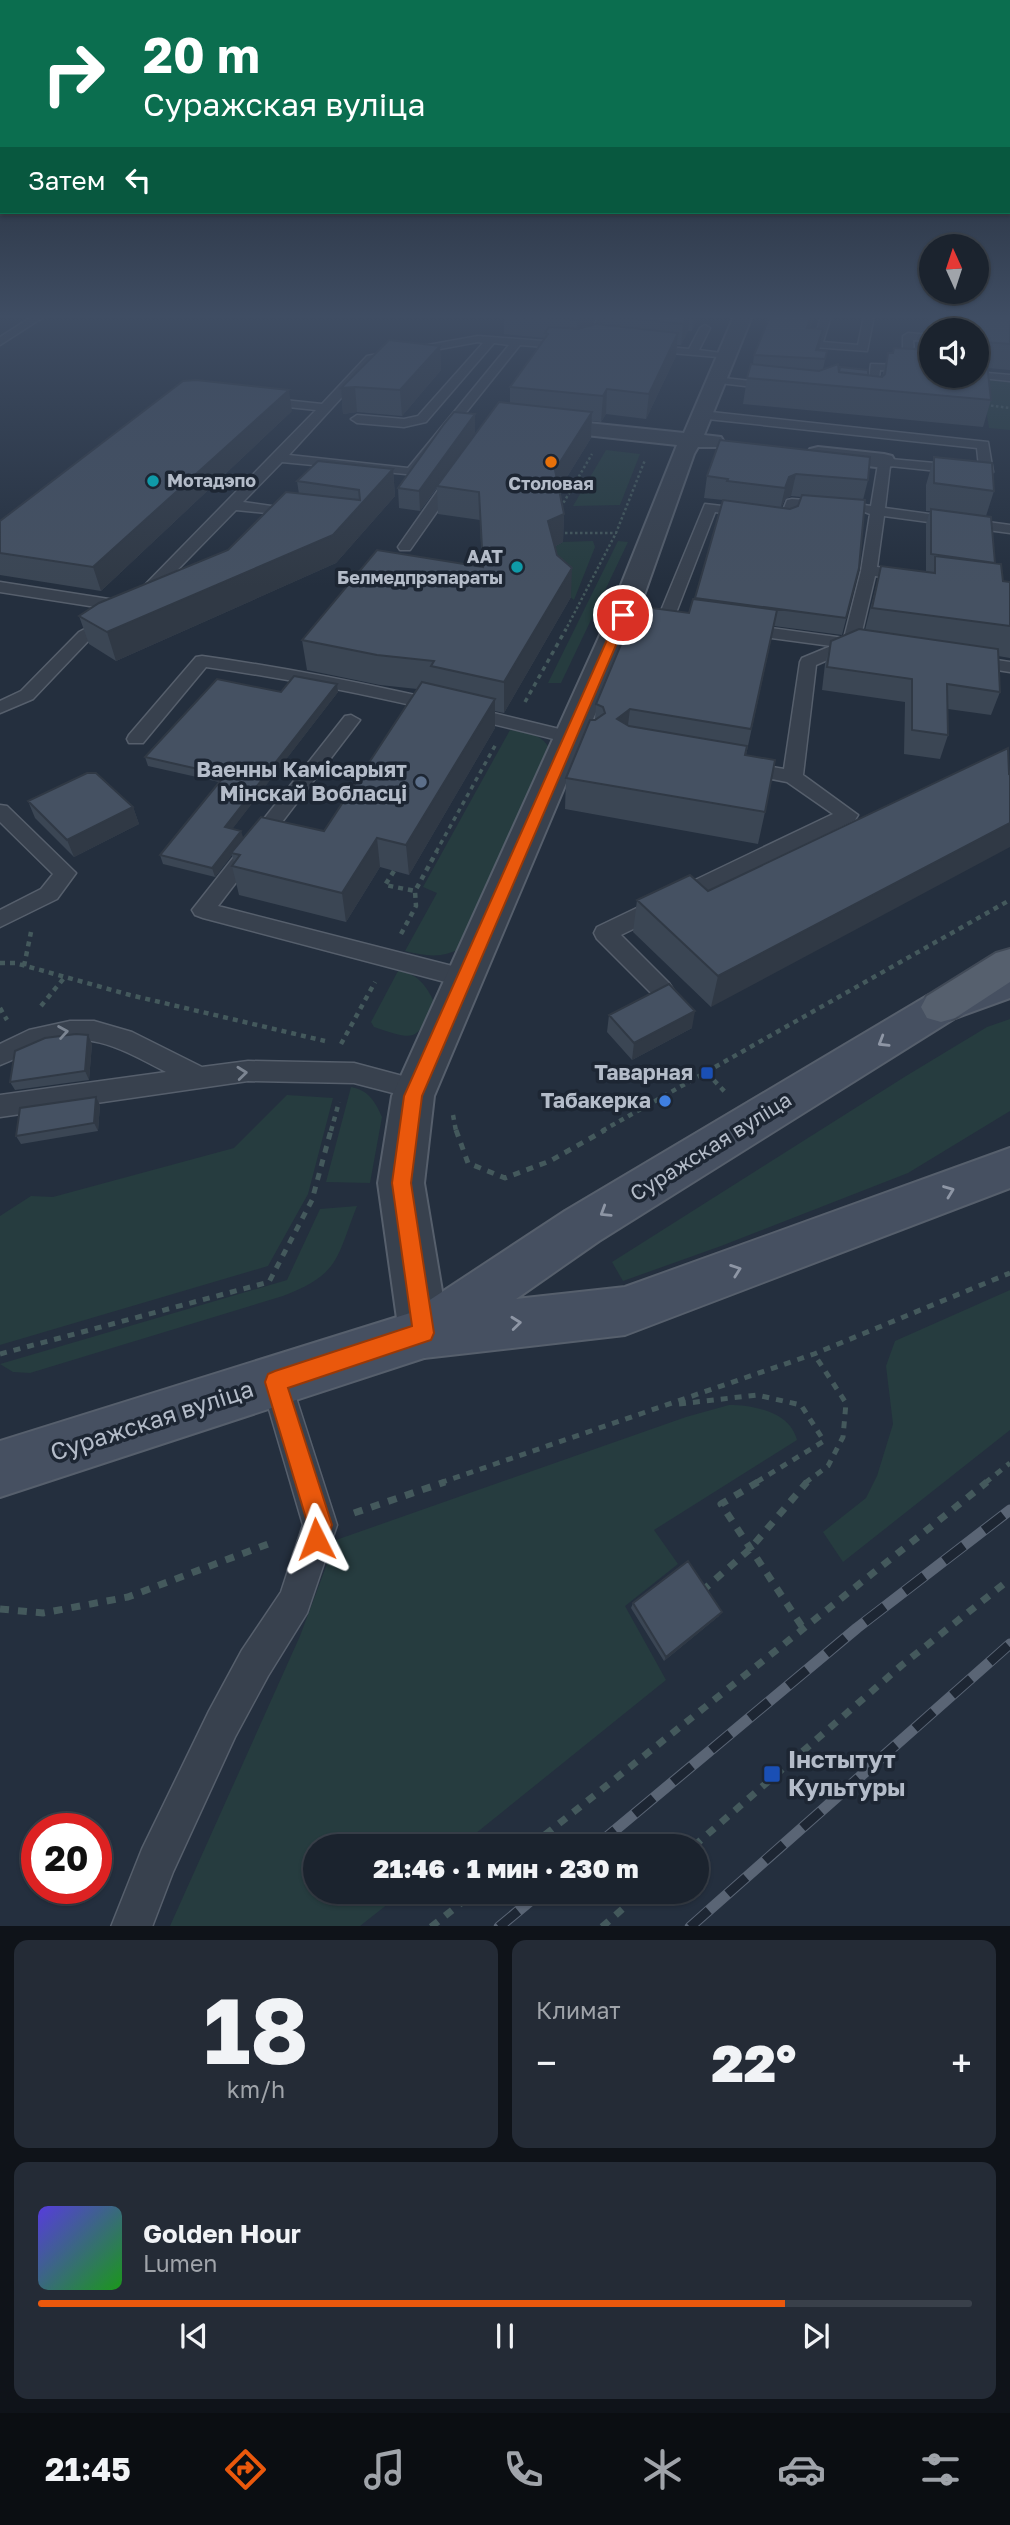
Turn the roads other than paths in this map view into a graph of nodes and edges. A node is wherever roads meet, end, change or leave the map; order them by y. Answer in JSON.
{"nodes":[{"id":1,"x":310,"y":406,"type":"edge"},
{"id":2,"x":433,"y":406,"type":"edge"},
{"id":3,"x":465,"y":406,"type":"edge"},
{"id":4,"x":698,"y":406,"type":"edge"},
{"id":5,"x":871,"y":406,"type":"edge"},
{"id":6,"x":327,"y":408,"type":"joint"},
{"id":7,"x":871,"y":412,"type":"edge"},
{"id":8,"x":357,"y":419,"type":"edge"},
{"id":9,"x":523,"y":422,"type":"edge"},
{"id":10,"x":696,"y":428,"type":"junction"},
{"id":11,"x":733,"y":444,"type":"edge"},
{"id":12,"x":802,"y":452,"type":"edge"},
{"id":13,"x":279,"y":458,"type":"junction"},
{"id":14,"x":884,"y":461,"type":"junction"},
{"id":15,"x":461,"y":468,"type":"edge"},
{"id":16,"x":233,"y":505,"type":"junction"},
{"id":17,"x":878,"y":511,"type":"junction"},
{"id":18,"x":315,"y":516,"type":"edge"},
{"id":19,"x":1010,"y":528,"type":"edge"},
{"id":20,"x":405,"y":547,"type":"dead end"},
{"id":21,"x":869,"y":571,"type":"junction"},
{"id":22,"x":920,"y":578,"type":"edge"},
{"id":23,"x":0,"y":587,"type":"edge"},
{"id":24,"x":131,"y":607,"type":"junction"},
{"id":25,"x":623,"y":615,"type":"junction"},
{"id":26,"x":718,"y":625,"type":"edge"},
{"id":27,"x":851,"y":644,"type":"junction"},
{"id":28,"x":877,"y":648,"type":"edge"},
{"id":29,"x":957,"y":659,"type":"edge"},
{"id":30,"x":1010,"y":667,"type":"edge"},
{"id":31,"x":0,"y":708,"type":"edge"},
{"id":32,"x":351,"y":720,"type":"dead end"},
{"id":33,"x":136,"y":739,"type":"dead end"},
{"id":34,"x":580,"y":741,"type":"junction"},
{"id":35,"x":729,"y":766,"type":"edge"},
{"id":36,"x":793,"y":776,"type":"junction"},
{"id":37,"x":0,"y":811,"type":"edge"},
{"id":38,"x":0,"y":919,"type":"edge"},
{"id":39,"x":1010,"y":963,"type":"edge"},
{"id":40,"x":464,"y":978,"type":"junction"},
{"id":41,"x":1010,"y":983,"type":"edge"},
{"id":42,"x":661,"y":989,"type":"edge"},
{"id":43,"x":941,"y":1007,"type":"junction"},
{"id":44,"x":0,"y":1055,"type":"edge"},
{"id":45,"x":200,"y":1078,"type":"junction"},
{"id":46,"x":416,"y":1089,"type":"junction"},
{"id":47,"x":0,"y":1106,"type":"edge"},
{"id":48,"x":1010,"y":1168,"type":"edge"},
{"id":49,"x":424,"y":1333,"type":"junction"},
{"id":50,"x":275,"y":1382,"type":"junction"},
{"id":51,"x":0,"y":1469,"type":"edge"},
{"id":52,"x":131,"y":1926,"type":"edge"}],
"edges":[{"from":1,"to":6,"type":"lane"},
{"from":2,"to":8,"type":"lane"},
{"from":3,"to":13,"type":"lane"},
{"from":4,"to":10,"type":"street"},
{"from":5,"to":7,"type":"lane"},
{"from":6,"to":13,"type":"lane"},
{"from":9,"to":10,"type":"street"},
{"from":10,"to":11,"type":"street"},
{"from":10,"to":14,"type":"lane"},
{"from":10,"to":25,"type":"street"},
{"from":12,"to":14,"type":"street"},
{"from":13,"to":16,"type":"lane"},
{"from":14,"to":17,"type":"lane"},
{"from":15,"to":20,"type":"lane"},
{"from":16,"to":18,"type":"lane"},
{"from":16,"to":24,"type":"lane"},
{"from":17,"to":19,"type":"lane"},
{"from":17,"to":21,"type":"lane"},
{"from":17,"to":25,"type":"lane"},
{"from":21,"to":22,"type":"lane"},
{"from":21,"to":27,"type":"lane"},
{"from":23,"to":24,"type":"lane"},
{"from":24,"to":31,"type":"lane"},
{"from":25,"to":34,"type":"street"},
{"from":26,"to":27,"type":"lane"},
{"from":27,"to":28,"type":"lane"},
{"from":27,"to":36,"type":"lane"},
{"from":29,"to":30,"type":"lane"},
{"from":32,"to":40,"type":"lane"},
{"from":33,"to":34,"type":"lane"},
{"from":34,"to":40,"type":"street"},
{"from":35,"to":36,"type":"lane"},
{"from":36,"to":42,"type":"lane"},
{"from":37,"to":38,"type":"lane"},
{"from":39,"to":43,"type":"main road"},
{"from":40,"to":46,"type":"street"},
{"from":41,"to":43,"type":"main road","name":"Суражская вуліца"},
{"from":43,"to":49,"type":"main road","name":"Суражская вуліца","one_way":true},
{"from":44,"to":45,"type":"lane","one_way":true},
{"from":45,"to":46,"type":"lane","one_way":true},
{"from":45,"to":47,"type":"lane"},
{"from":46,"to":49,"type":"street"},
{"from":49,"to":48,"type":"main road","name":"Суражская вуліца","one_way":true},
{"from":49,"to":50,"type":"main road","name":"Суражская вуліца"},
{"from":50,"to":51,"type":"main road","name":"Суражская вуліца"},
{"from":50,"to":52,"type":"lane"}]}
